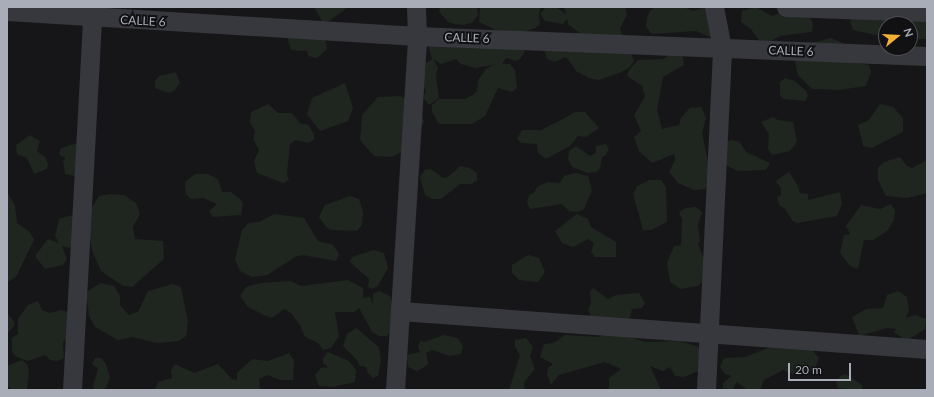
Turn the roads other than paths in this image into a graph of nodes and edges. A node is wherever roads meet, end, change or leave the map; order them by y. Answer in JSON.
{"nodes":[{"id":1,"x":416,"y":7,"type":"edge"},
{"id":2,"x":714,"y":7,"type":"edge"},
{"id":3,"x":786,"y":7,"type":"edge"},
{"id":4,"x":7,"y":12,"type":"edge"},
{"id":5,"x":93,"y":12,"type":"edge"},
{"id":6,"x":927,"y":12,"type":"edge"},
{"id":7,"x":417,"y":36,"type":"junction"},
{"id":8,"x":722,"y":48,"type":"junction"},
{"id":9,"x":927,"y":56,"type":"edge"},
{"id":10,"x":400,"y":311,"type":"junction"},
{"id":11,"x":709,"y":332,"type":"junction"},
{"id":12,"x":927,"y":349,"type":"edge"},
{"id":13,"x":72,"y":390,"type":"edge"},
{"id":14,"x":395,"y":390,"type":"edge"},
{"id":15,"x":706,"y":390,"type":"edge"}],
"edges":[{"from":1,"to":7,"type":"street"},
{"from":2,"to":8,"type":"street"},
{"from":3,"to":6,"type":"street"},
{"from":4,"to":5,"type":"street","name":"CALLE 6"},
{"from":5,"to":7,"type":"street","name":"CALLE 6"},
{"from":5,"to":13,"type":"street"},
{"from":7,"to":8,"type":"street","name":"CALLE 6"},
{"from":7,"to":10,"type":"street"},
{"from":8,"to":9,"type":"street","name":"CALLE 6"},
{"from":8,"to":11,"type":"street"},
{"from":10,"to":11,"type":"street"},
{"from":10,"to":14,"type":"street"},
{"from":11,"to":12,"type":"street"},
{"from":11,"to":15,"type":"street"}]}
